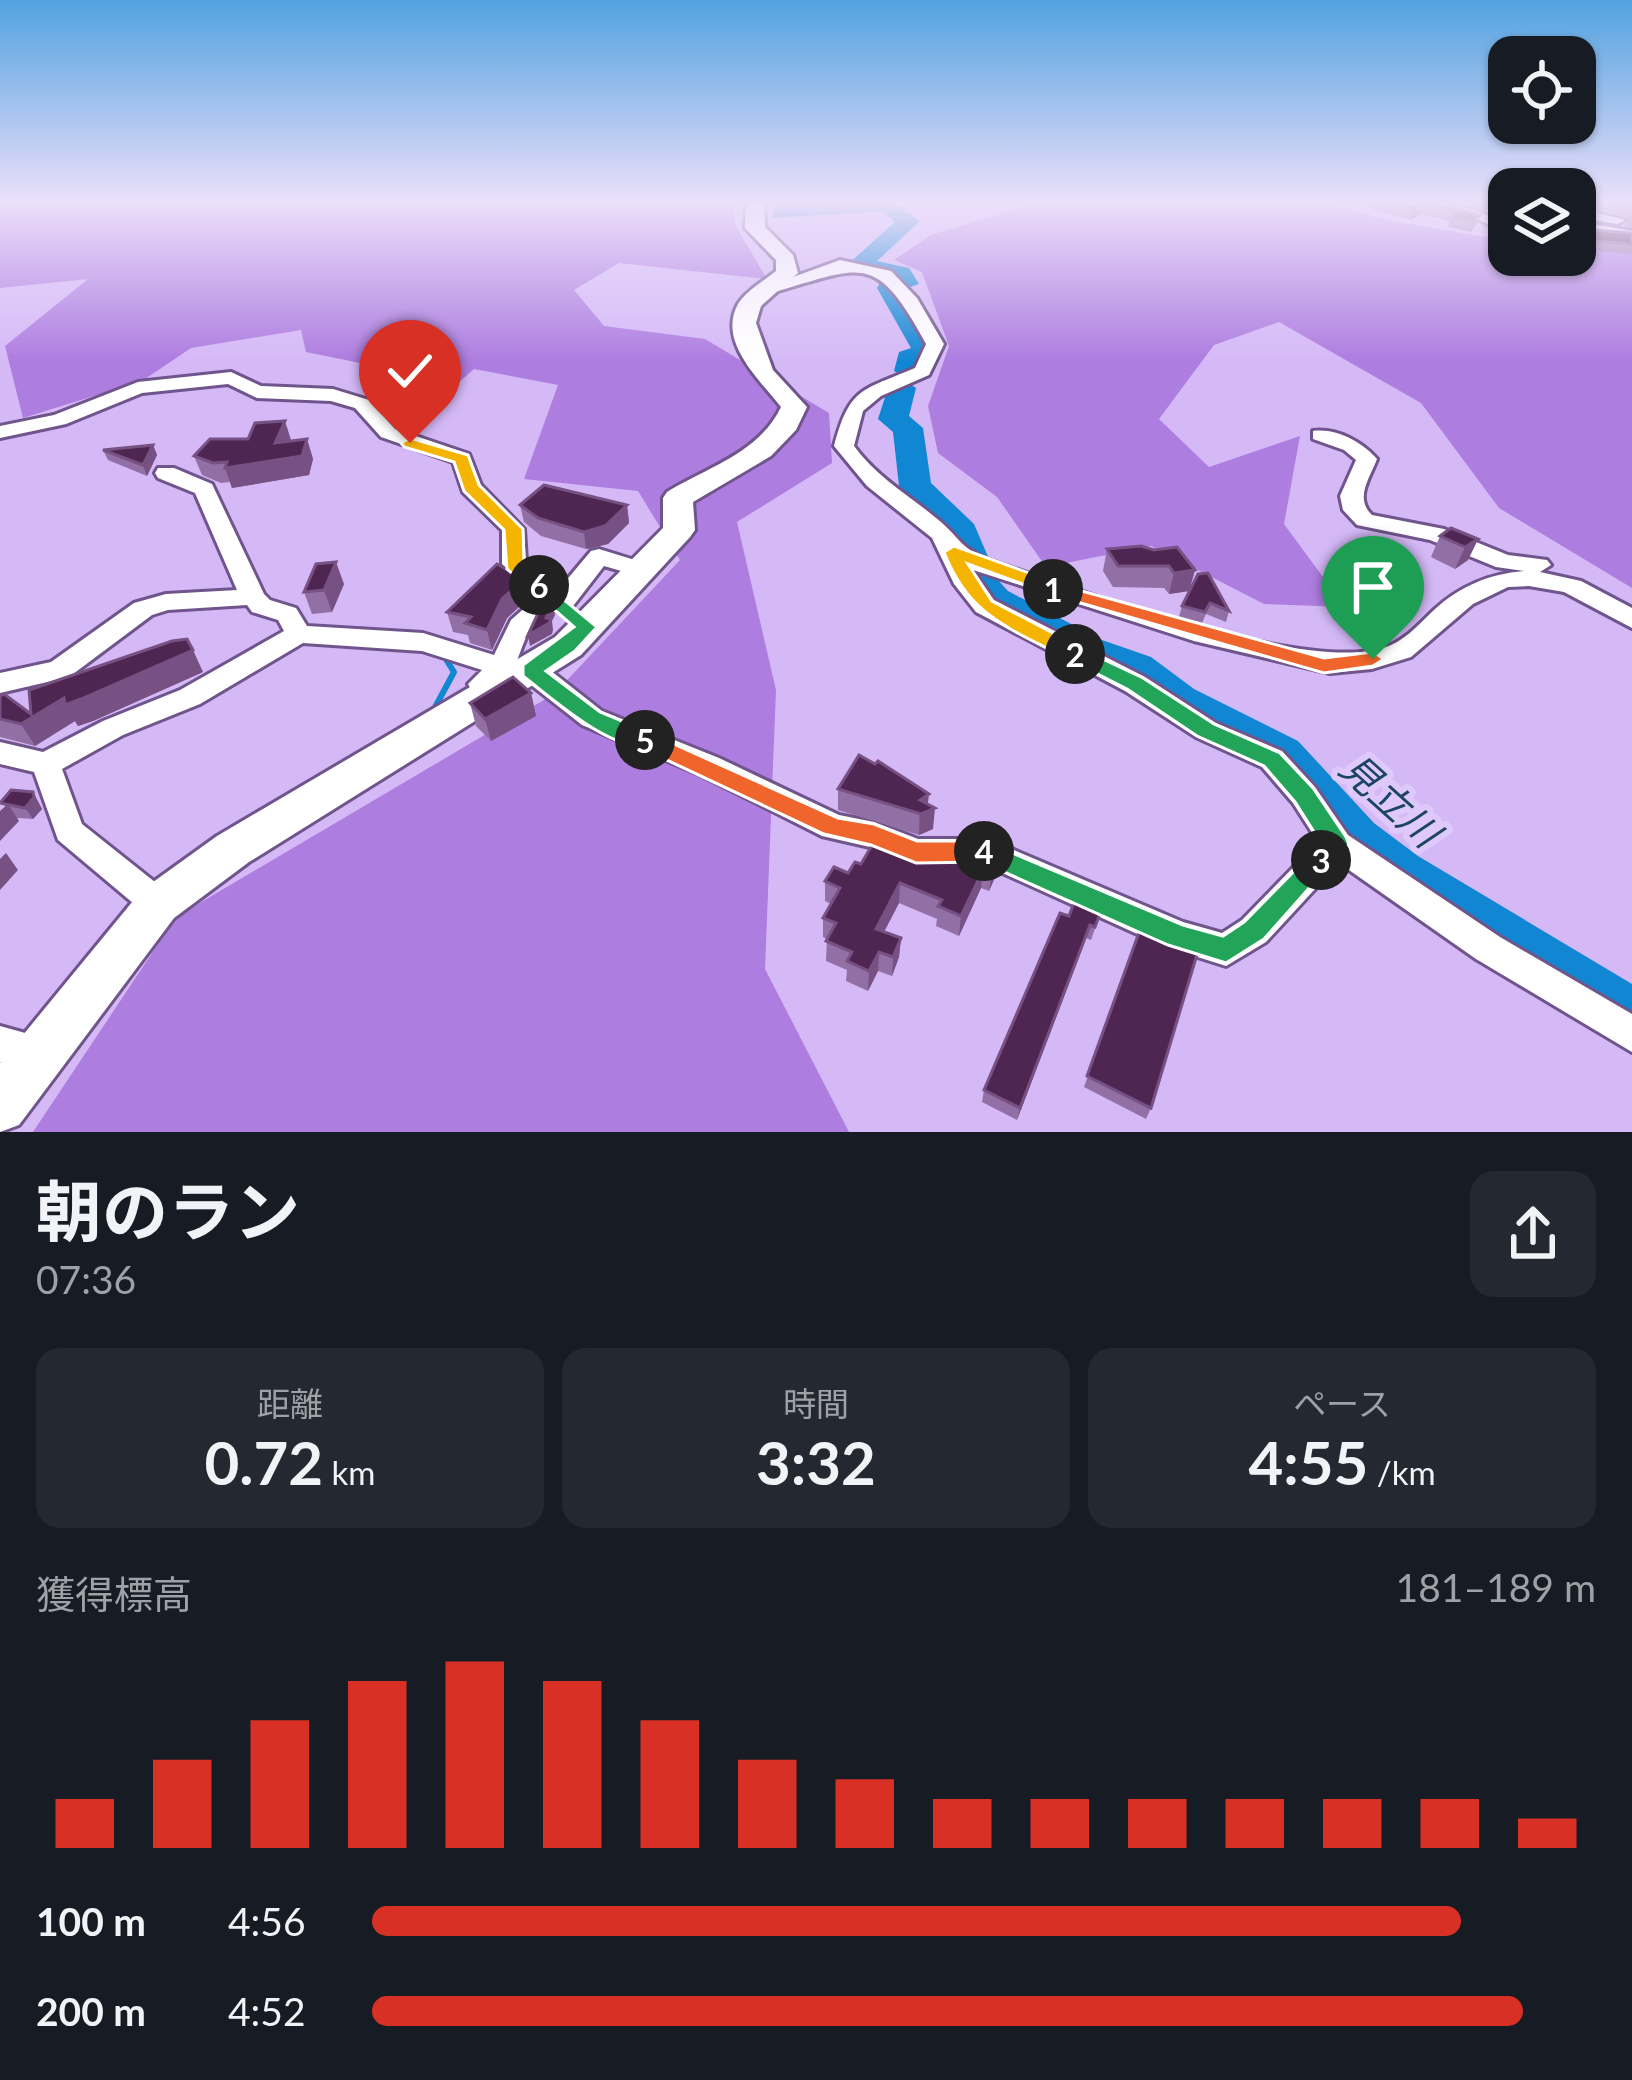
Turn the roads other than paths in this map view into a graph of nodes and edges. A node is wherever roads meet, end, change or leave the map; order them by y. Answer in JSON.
{"nodes":[{"id":1,"x":780,"y":256,"type":"edge"},
{"id":2,"x":771,"y":288,"type":"junction"},
{"id":3,"x":0,"y":432,"type":"edge"},
{"id":4,"x":1320,"y":435,"type":"dead end"},
{"id":5,"x":166,"y":473,"type":"dead end"},
{"id":6,"x":967,"y":557,"type":"junction"},
{"id":7,"x":1596,"y":595,"type":"junction"},
{"id":8,"x":253,"y":597,"type":"junction"},
{"id":9,"x":567,"y":610,"type":"junction"},
{"id":10,"x":1632,"y":620,"type":"edge"},
{"id":11,"x":299,"y":634,"type":"junction"},
{"id":12,"x":1632,"y":635,"type":"edge"},
{"id":13,"x":518,"y":669,"type":"junction"},
{"id":14,"x":0,"y":683,"type":"edge"},
{"id":15,"x":0,"y":753,"type":"edge"},
{"id":16,"x":46,"y":764,"type":"junction"},
{"id":17,"x":1336,"y":844,"type":"junction"},
{"id":18,"x":158,"y":904,"type":"junction"},
{"id":19,"x":1632,"y":1034,"type":"edge"},
{"id":20,"x":21,"y":1049,"type":"edge"},
{"id":21,"x":0,"y":1106,"type":"edge"}],
"edges":[{"from":1,"to":2,"type":"street"},
{"from":2,"to":6,"type":"street"},
{"from":2,"to":9,"type":"street"},
{"from":3,"to":9,"type":"street"},
{"from":4,"to":7,"type":"street"},
{"from":5,"to":8,"type":"street"},
{"from":6,"to":7,"type":"street"},
{"from":6,"to":17,"type":"street"},
{"from":7,"to":10,"type":"street"},
{"from":7,"to":12,"type":"street"},
{"from":8,"to":11,"type":"street"},
{"from":8,"to":14,"type":"street"},
{"from":9,"to":13,"type":"street"},
{"from":9,"to":13,"type":"street"},
{"from":11,"to":13,"type":"street"},
{"from":11,"to":16,"type":"street"},
{"from":13,"to":17,"type":"street"},
{"from":13,"to":18,"type":"street"},
{"from":15,"to":16,"type":"street"},
{"from":16,"to":18,"type":"street"},
{"from":17,"to":19,"type":"street"},
{"from":18,"to":20,"type":"street"},
{"from":20,"to":21,"type":"street"}]}
